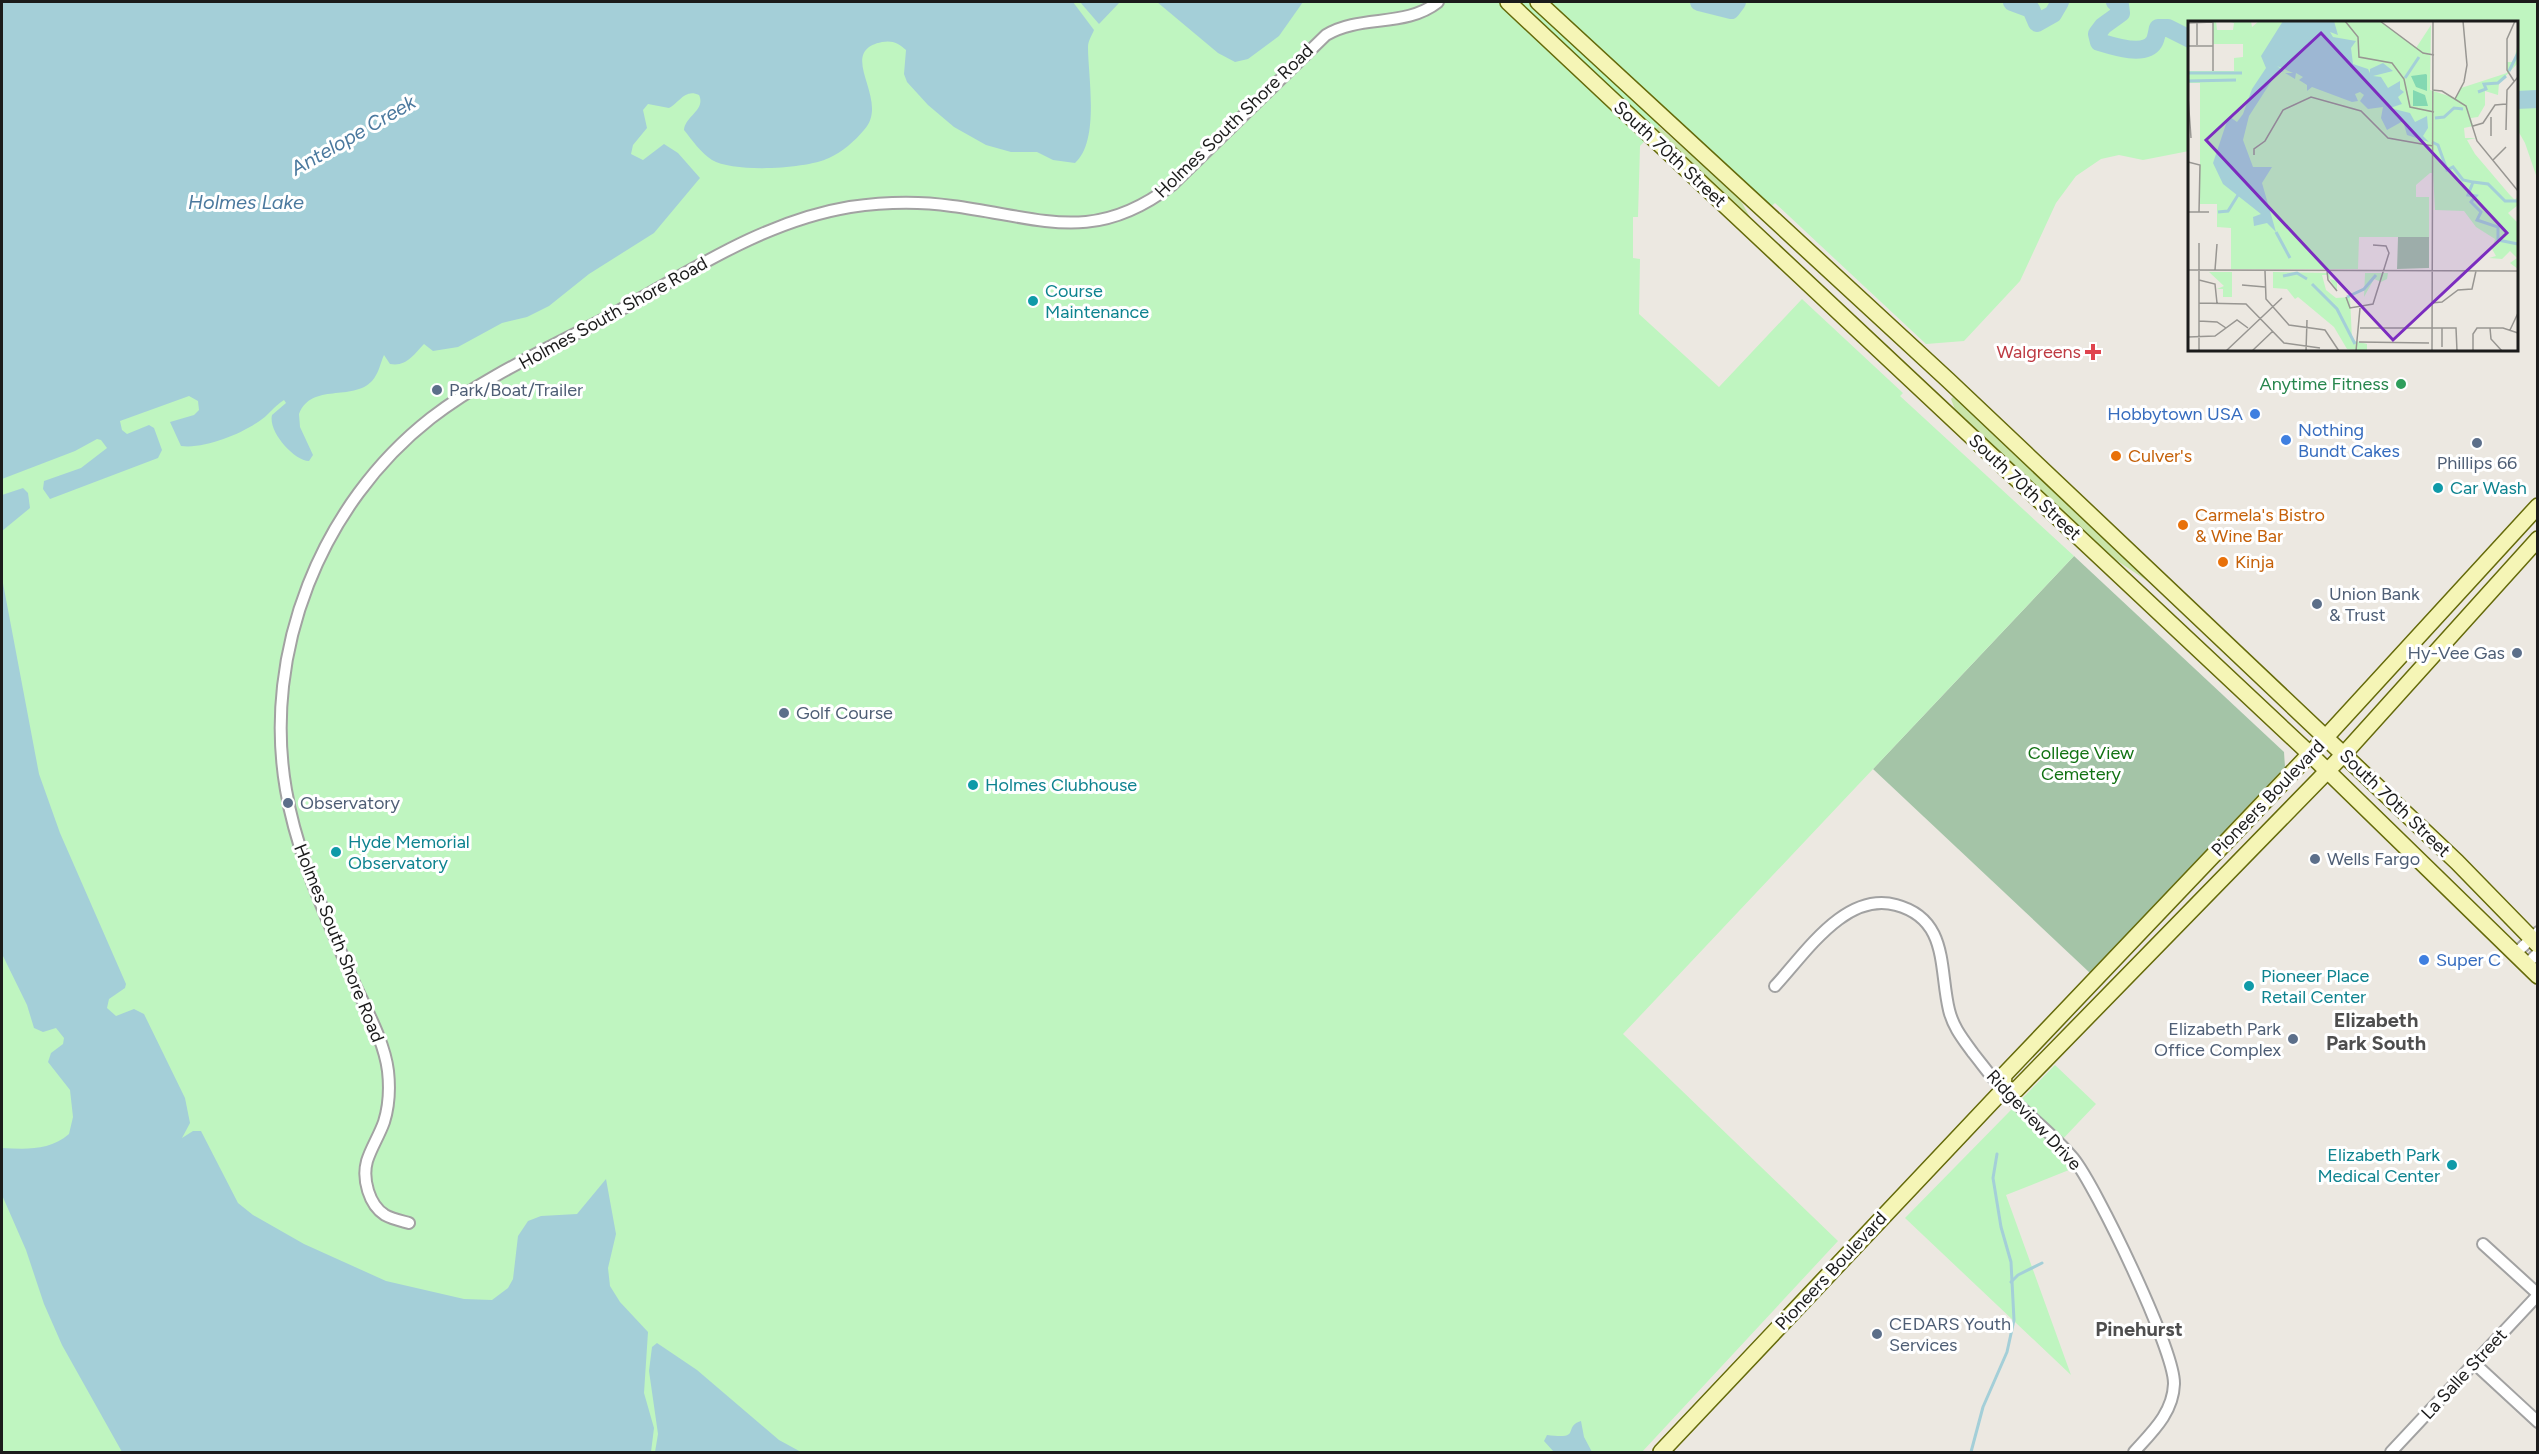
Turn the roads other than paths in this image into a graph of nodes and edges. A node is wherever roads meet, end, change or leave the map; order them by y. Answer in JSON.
{"nodes":[{"id":1,"x":1438,"y":2,"type":"edge"},
{"id":2,"x":1508,"y":2,"type":"edge"},
{"id":3,"x":1538,"y":2,"type":"edge"},
{"id":4,"x":2538,"y":506,"type":"edge"},
{"id":5,"x":2538,"y":539,"type":"edge"},
{"id":6,"x":2326,"y":737,"type":"junction"},
{"id":7,"x":2310,"y":754,"type":"junction"},
{"id":8,"x":2344,"y":754,"type":"junction"},
{"id":9,"x":2327,"y":771,"type":"junction"},
{"id":10,"x":2535,"y":938,"type":"edge"},
{"id":11,"x":2538,"y":953,"type":"edge"},
{"id":12,"x":2515,"y":954,"type":"junction"},
{"id":13,"x":2526,"y":965,"type":"junction"},
{"id":14,"x":2538,"y":976,"type":"edge"},
{"id":15,"x":1775,"y":986,"type":"dead end"},
{"id":16,"x":2002,"y":1090,"type":"junction"},
{"id":17,"x":410,"y":1223,"type":"dead end"},
{"id":18,"x":2484,"y":1244,"type":"dead end"},
{"id":19,"x":2538,"y":1294,"type":"edge"},
{"id":20,"x":2474,"y":1363,"type":"junction"},
{"id":21,"x":2538,"y":1422,"type":"edge"},
{"id":22,"x":1661,"y":1452,"type":"edge"},
{"id":23,"x":2134,"y":1452,"type":"edge"},
{"id":24,"x":2391,"y":1452,"type":"edge"}],
"edges":[{"from":1,"to":17,"type":"street","name":"Holmes South Shore Road"},
{"from":2,"to":7,"type":"main road","name":"South 70th Street"},
{"from":3,"to":6,"type":"main road","name":"South 70th Street"},
{"from":4,"to":6,"type":"main road","name":"Pioneers Boulevard"},
{"from":5,"to":8,"type":"main road","name":"Pioneers Boulevard"},
{"from":6,"to":7,"type":"main road","name":"Pioneers Boulevard"},
{"from":6,"to":8,"type":"main road","name":"South 70th Street"},
{"from":7,"to":9,"type":"main road","name":"South 70th Street"},
{"from":7,"to":16,"type":"main road","name":"Pioneers Boulevard"},
{"from":8,"to":9,"type":"main road","name":"Pioneers Boulevard"},
{"from":8,"to":10,"type":"main road","name":"South 70th Street"},
{"from":9,"to":12,"type":"main road","name":"South 70th Street"},
{"from":9,"to":16,"type":"main road","name":"Pioneers Boulevard"},
{"from":10,"to":12,"type":"street"},
{"from":11,"to":13,"type":"street"},
{"from":12,"to":13,"type":"main road","name":"South 70th Street"},
{"from":13,"to":14,"type":"main road","name":"South 70th Street"},
{"from":15,"to":16,"type":"street","name":"Ridgeview Drive"},
{"from":16,"to":22,"type":"main road","name":"Pioneers Boulevard"},
{"from":16,"to":23,"type":"street","name":"Ridgeview Drive"},
{"from":18,"to":19,"type":"street"},
{"from":19,"to":20,"type":"street","name":"La Salle Street"},
{"from":20,"to":21,"type":"street"},
{"from":20,"to":24,"type":"street","name":"La Salle Street"}]}
